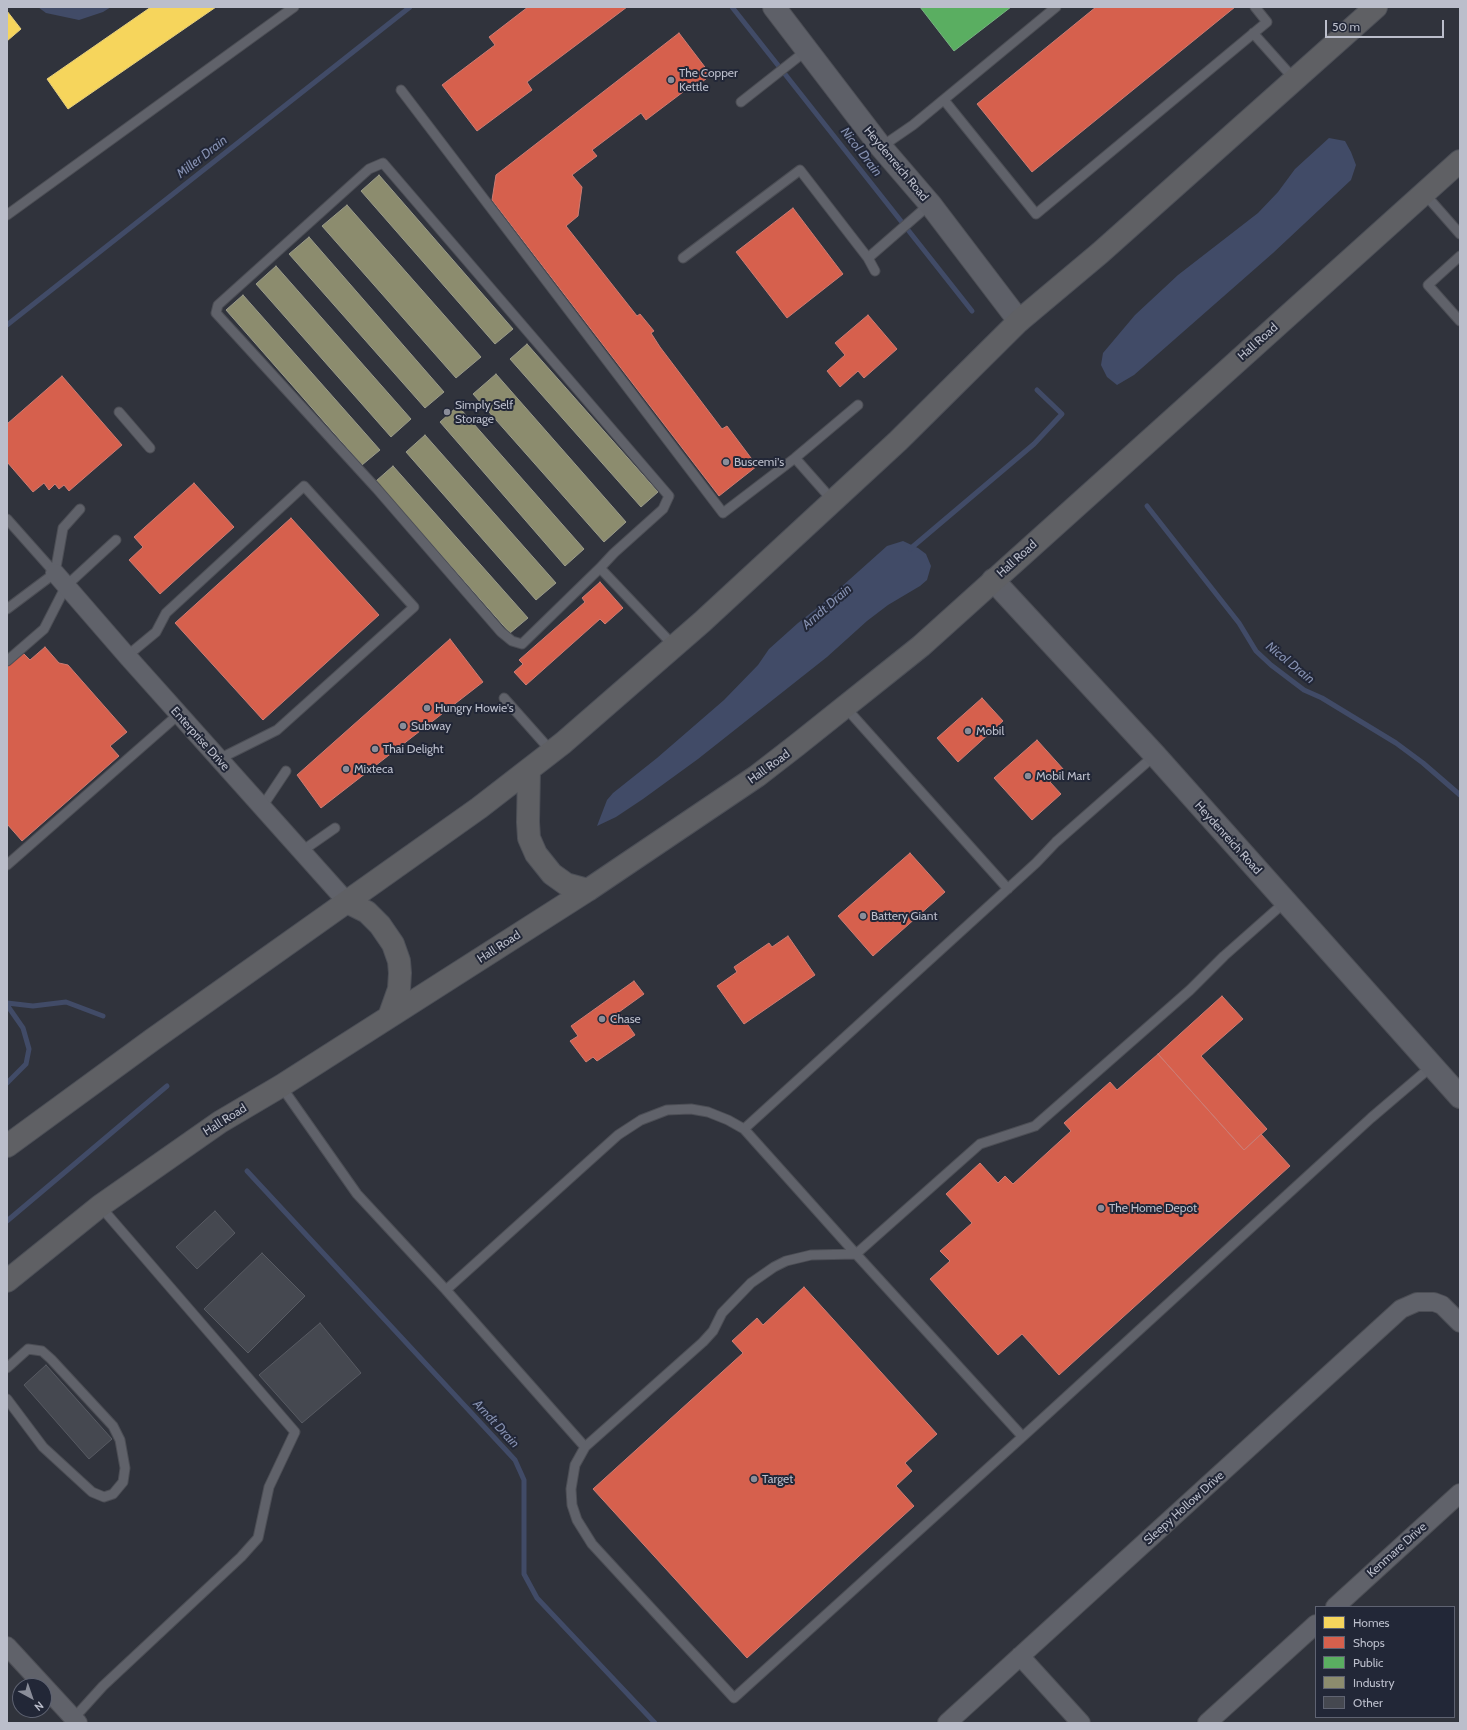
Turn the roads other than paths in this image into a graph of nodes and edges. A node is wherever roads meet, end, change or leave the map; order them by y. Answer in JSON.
{"nodes":[{"id":1,"x":294,"y":7,"type":"edge"},
{"id":2,"x":774,"y":7,"type":"edge"},
{"id":3,"x":1056,"y":7,"type":"edge"},
{"id":4,"x":1255,"y":7,"type":"edge"},
{"id":5,"x":1376,"y":7,"type":"edge"},
{"id":6,"x":1253,"y":33,"type":"junction"},
{"id":7,"x":807,"y":50,"type":"junction"},
{"id":8,"x":1294,"y":80,"type":"junction"},
{"id":9,"x":401,"y":90,"type":"dead end"},
{"id":10,"x":944,"y":100,"type":"junction"},
{"id":11,"x":742,"y":102,"type":"dead end"},
{"id":12,"x":881,"y":147,"type":"junction"},
{"id":13,"x":1460,"y":161,"type":"edge"},
{"id":14,"x":1423,"y":192,"type":"junction"},
{"id":15,"x":930,"y":204,"type":"junction"},
{"id":16,"x":7,"y":215,"type":"edge"},
{"id":17,"x":1460,"y":234,"type":"edge"},
{"id":18,"x":1460,"y":256,"type":"edge"},
{"id":19,"x":684,"y":258,"type":"dead end"},
{"id":20,"x":868,"y":258,"type":"junction"},
{"id":21,"x":875,"y":271,"type":"dead end"},
{"id":22,"x":1019,"y":321,"type":"junction"},
{"id":23,"x":1460,"y":321,"type":"edge"},
{"id":24,"x":858,"y":405,"type":"dead end"},
{"id":25,"x":119,"y":412,"type":"dead end"},
{"id":26,"x":150,"y":448,"type":"dead end"},
{"id":27,"x":795,"y":458,"type":"junction"},
{"id":28,"x":833,"y":501,"type":"junction"},
{"id":29,"x":80,"y":509,"type":"dead end"},
{"id":30,"x":7,"y":519,"type":"edge"},
{"id":31,"x":116,"y":540,"type":"dead end"},
{"id":32,"x":600,"y":568,"type":"junction"},
{"id":33,"x":61,"y":580,"type":"junction"},
{"id":34,"x":993,"y":580,"type":"junction"},
{"id":35,"x":7,"y":609,"type":"edge"},
{"id":36,"x":674,"y":646,"type":"junction"},
{"id":37,"x":127,"y":656,"type":"junction"},
{"id":38,"x":7,"y":661,"type":"edge"},
{"id":39,"x":504,"y":698,"type":"dead end"},
{"id":40,"x":846,"y":708,"type":"junction"},
{"id":41,"x":179,"y":714,"type":"junction"},
{"id":42,"x":552,"y":752,"type":"junction"},
{"id":43,"x":1155,"y":755,"type":"junction"},
{"id":44,"x":219,"y":759,"type":"junction"},
{"id":45,"x":529,"y":770,"type":"junction"},
{"id":46,"x":286,"y":771,"type":"dead end"},
{"id":47,"x":262,"y":807,"type":"junction"},
{"id":48,"x":335,"y":828,"type":"dead end"},
{"id":49,"x":302,"y":851,"type":"junction"},
{"id":50,"x":7,"y":865,"type":"edge"},
{"id":51,"x":1008,"y":889,"type":"junction"},
{"id":52,"x":588,"y":890,"type":"junction"},
{"id":53,"x":347,"y":902,"type":"junction"},
{"id":54,"x":1285,"y":902,"type":"junction"},
{"id":55,"x":390,"y":1017,"type":"junction"},
{"id":56,"x":1432,"y":1066,"type":"junction"},
{"id":57,"x":282,"y":1086,"type":"junction"},
{"id":58,"x":1460,"y":1097,"type":"edge"},
{"id":59,"x":744,"y":1129,"type":"junction"},
{"id":60,"x":7,"y":1146,"type":"edge"},
{"id":61,"x":100,"y":1206,"type":"junction"},
{"id":62,"x":856,"y":1254,"type":"junction"},
{"id":63,"x":7,"y":1281,"type":"edge"},
{"id":64,"x":446,"y":1290,"type":"junction"},
{"id":65,"x":1460,"y":1323,"type":"edge"},
{"id":66,"x":7,"y":1368,"type":"edge"},
{"id":67,"x":7,"y":1399,"type":"edge"},
{"id":68,"x":1022,"y":1436,"type":"junction"},
{"id":69,"x":585,"y":1447,"type":"junction"},
{"id":70,"x":1460,"y":1493,"type":"edge"},
{"id":71,"x":1336,"y":1606,"type":"edge"},
{"id":72,"x":1315,"y":1625,"type":"edge"},
{"id":73,"x":7,"y":1646,"type":"edge"},
{"id":74,"x":1020,"y":1656,"type":"junction"},
{"id":75,"x":76,"y":1721,"type":"edge"},
{"id":76,"x":947,"y":1723,"type":"edge"},
{"id":77,"x":1081,"y":1723,"type":"edge"},
{"id":78,"x":1207,"y":1723,"type":"edge"}],
"edges":[{"from":1,"to":16,"type":"lane"},
{"from":2,"to":7,"type":"street","name":"Heydenreich Road"},
{"from":3,"to":10,"type":"lane"},
{"from":4,"to":6,"type":"lane"},
{"from":5,"to":8,"type":"highway"},
{"from":6,"to":8,"type":"lane"},
{"from":6,"to":10,"type":"lane"},
{"from":7,"to":11,"type":"lane"},
{"from":7,"to":12,"type":"street","name":"Heydenreich Road"},
{"from":8,"to":22,"type":"highway"},
{"from":9,"to":27,"type":"lane"},
{"from":10,"to":12,"type":"lane"},
{"from":12,"to":15,"type":"street","name":"Heydenreich Road"},
{"from":13,"to":14,"type":"highway","name":"Hall Road"},
{"from":14,"to":17,"type":"lane"},
{"from":14,"to":34,"type":"highway","name":"Hall Road"},
{"from":15,"to":20,"type":"lane"},
{"from":15,"to":22,"type":"street","name":"Heydenreich Road"},
{"from":18,"to":23,"type":"lane"},
{"from":19,"to":20,"type":"lane"},
{"from":20,"to":21,"type":"lane"},
{"from":22,"to":28,"type":"highway"},
{"from":24,"to":27,"type":"lane"},
{"from":25,"to":26,"type":"lane"},
{"from":27,"to":28,"type":"lane"},
{"from":28,"to":36,"type":"highway"},
{"from":29,"to":33,"type":"lane"},
{"from":30,"to":33,"type":"lane"},
{"from":31,"to":33,"type":"lane"},
{"from":32,"to":32,"type":"lane"},
{"from":32,"to":36,"type":"lane"},
{"from":33,"to":35,"type":"lane"},
{"from":33,"to":37,"type":"street","name":"Enterprise Drive"},
{"from":33,"to":38,"type":"lane"},
{"from":34,"to":40,"type":"highway","name":"Hall Road"},
{"from":34,"to":43,"type":"street","name":"Heydenreich Road"},
{"from":36,"to":42,"type":"highway"},
{"from":37,"to":41,"type":"street","name":"Enterprise Drive"},
{"from":37,"to":44,"type":"lane"},
{"from":39,"to":42,"type":"lane"},
{"from":40,"to":51,"type":"lane"},
{"from":40,"to":52,"type":"highway","name":"Hall Road"},
{"from":41,"to":44,"type":"street","name":"Enterprise Drive"},
{"from":41,"to":50,"type":"lane"},
{"from":42,"to":45,"type":"highway"},
{"from":43,"to":51,"type":"lane"},
{"from":43,"to":54,"type":"street","name":"Heydenreich Road"},
{"from":44,"to":47,"type":"street","name":"Enterprise Drive"},
{"from":45,"to":52,"type":"highway"},
{"from":45,"to":53,"type":"highway"},
{"from":46,"to":47,"type":"lane"},
{"from":47,"to":49,"type":"street","name":"Enterprise Drive"},
{"from":48,"to":49,"type":"lane"},
{"from":49,"to":53,"type":"street","name":"Enterprise Drive"},
{"from":51,"to":59,"type":"lane"},
{"from":52,"to":55,"type":"highway","name":"Hall Road"},
{"from":53,"to":55,"type":"highway"},
{"from":53,"to":60,"type":"highway"},
{"from":54,"to":56,"type":"street","name":"Heydenreich Road"},
{"from":54,"to":62,"type":"lane"},
{"from":55,"to":57,"type":"highway","name":"Hall Road"},
{"from":56,"to":58,"type":"street","name":"Heydenreich Road"},
{"from":56,"to":68,"type":"lane"},
{"from":57,"to":61,"type":"highway","name":"Hall Road"},
{"from":57,"to":64,"type":"lane"},
{"from":59,"to":62,"type":"lane"},
{"from":59,"to":64,"type":"lane"},
{"from":61,"to":63,"type":"highway","name":"Hall Road"},
{"from":61,"to":75,"type":"lane"},
{"from":62,"to":68,"type":"lane"},
{"from":62,"to":69,"type":"lane"},
{"from":64,"to":69,"type":"lane"},
{"from":65,"to":74,"type":"street","name":"Sleepy Hollow Drive"},
{"from":66,"to":67,"type":"lane"},
{"from":68,"to":69,"type":"lane"},
{"from":70,"to":71,"type":"street","name":"Kenmare Drive"},
{"from":72,"to":78,"type":"street"},
{"from":73,"to":75,"type":"street"},
{"from":74,"to":76,"type":"street","name":"Sleepy Hollow Drive"},
{"from":74,"to":77,"type":"street"}]}
